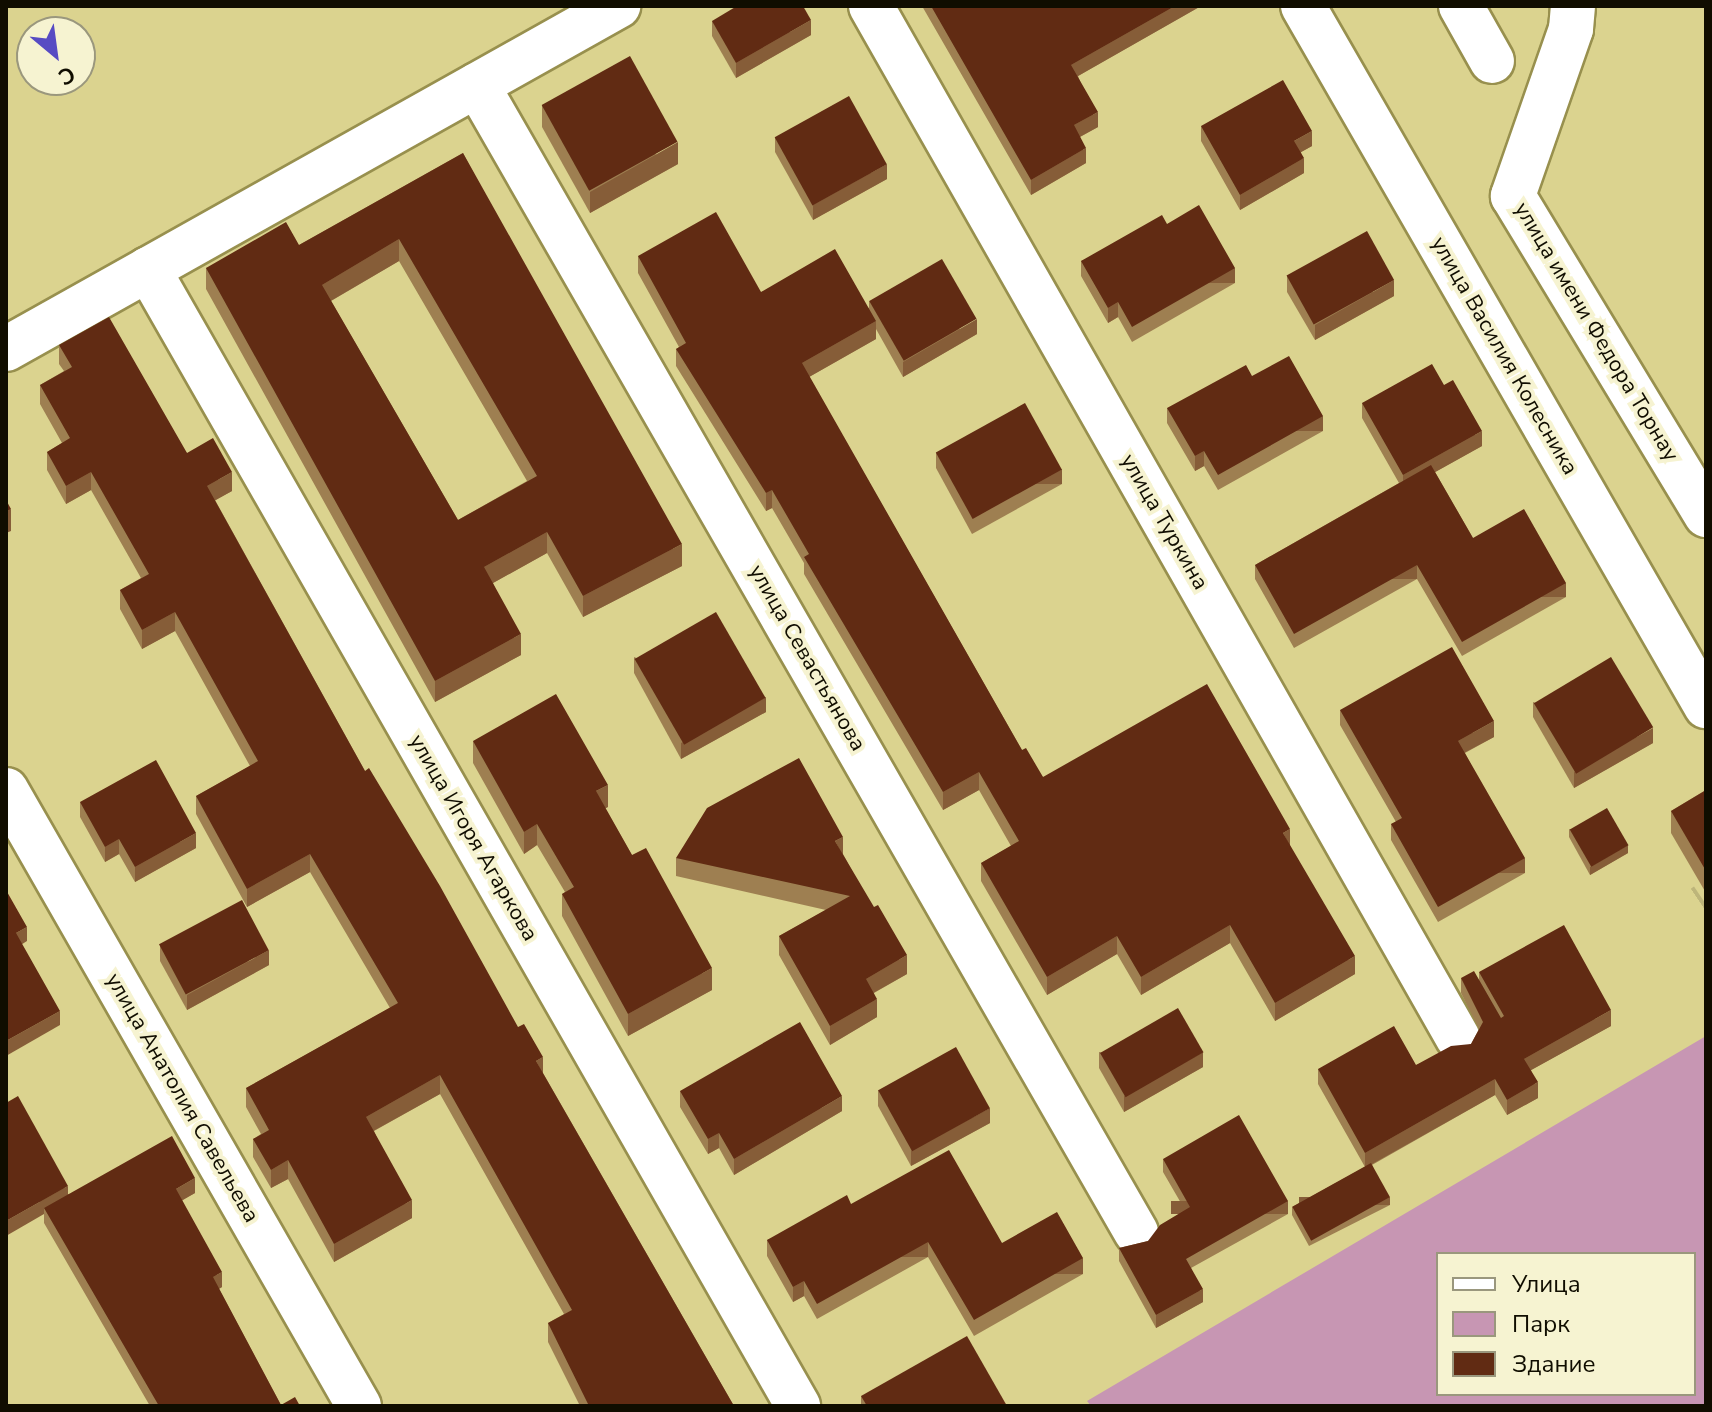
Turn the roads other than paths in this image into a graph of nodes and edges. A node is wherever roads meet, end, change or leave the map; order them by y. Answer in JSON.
{"nodes":[{"id":1,"x":618,"y":6,"type":"edge"},
{"id":2,"x":871,"y":6,"type":"edge"},
{"id":3,"x":1303,"y":6,"type":"edge"},
{"id":4,"x":1461,"y":6,"type":"edge"},
{"id":5,"x":1573,"y":6,"type":"edge"},
{"id":6,"x":1492,"y":61,"type":"dead end"},
{"id":7,"x":477,"y":85,"type":"junction"},
{"id":8,"x":148,"y":269,"type":"junction"},
{"id":9,"x":6,"y":349,"type":"edge"},
{"id":10,"x":1706,"y":515,"type":"edge"},
{"id":11,"x":1706,"y":706,"type":"edge"},
{"id":12,"x":6,"y":790,"type":"edge"},
{"id":13,"x":1458,"y":1038,"type":"dead end"},
{"id":14,"x":1136,"y":1232,"type":"dead end"},
{"id":15,"x":359,"y":1406,"type":"edge"},
{"id":16,"x":798,"y":1406,"type":"edge"}],
"edges":[{"from":1,"to":7,"type":"street"},
{"from":2,"to":13,"type":"street","name":"улица Туркина"},
{"from":3,"to":11,"type":"street","name":"улица Василия Колесника"},
{"from":4,"to":6,"type":"street"},
{"from":5,"to":10,"type":"street","name":"улица имени Федора Торнау"},
{"from":7,"to":8,"type":"street"},
{"from":7,"to":14,"type":"street","name":"улица Севастьянова"},
{"from":8,"to":9,"type":"street"},
{"from":8,"to":16,"type":"street","name":"улица Игоря Агаркова"},
{"from":12,"to":15,"type":"street","name":"улица Анатолия Савельева"}]}
